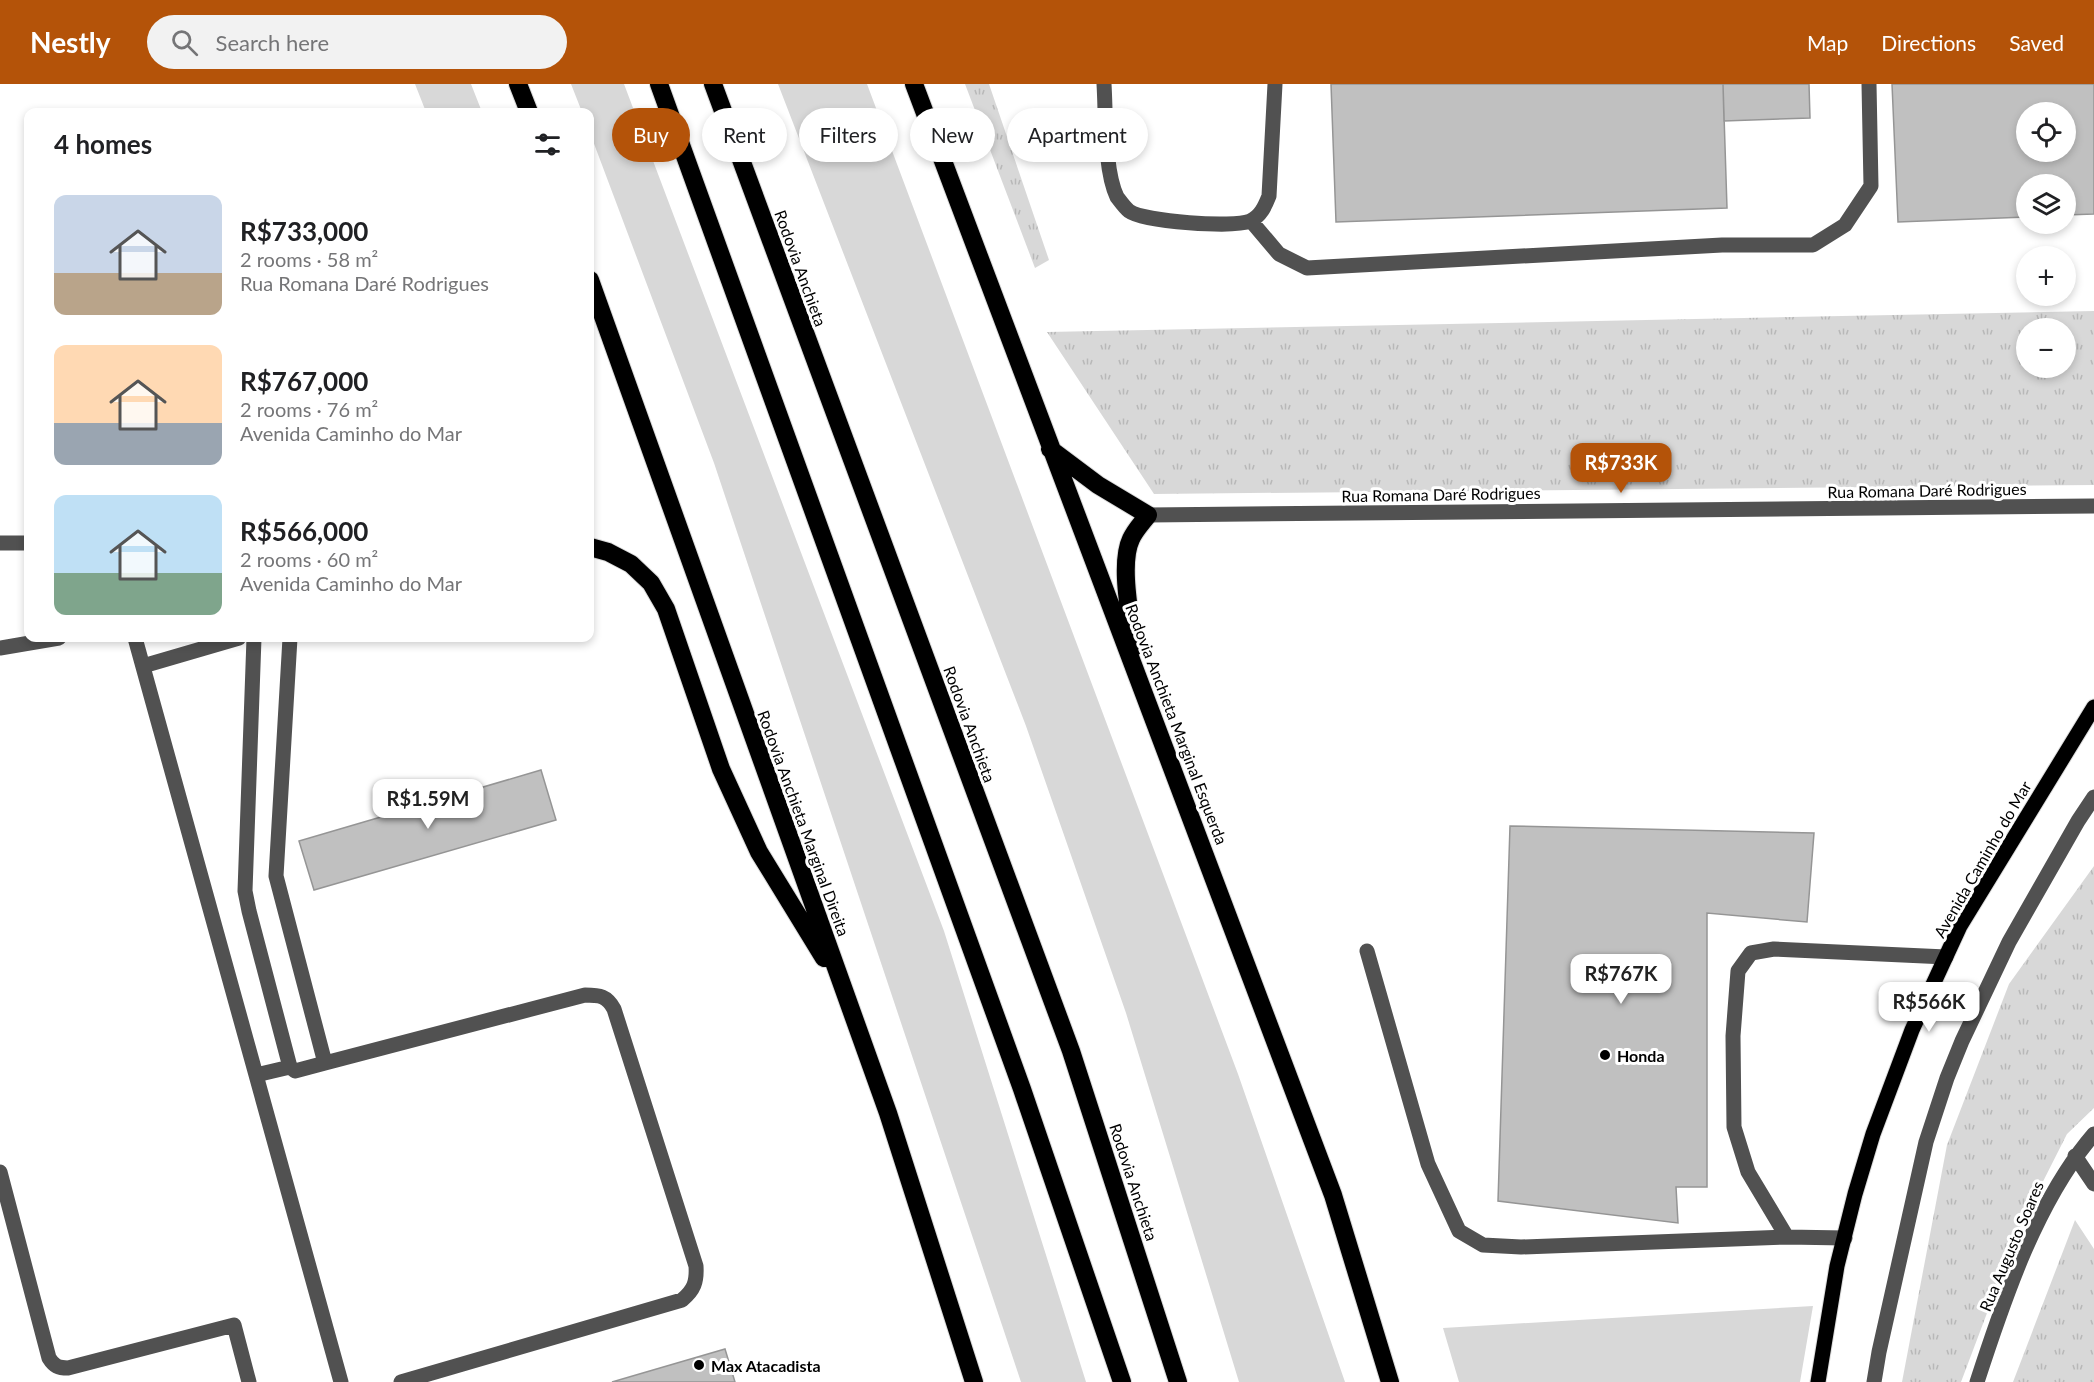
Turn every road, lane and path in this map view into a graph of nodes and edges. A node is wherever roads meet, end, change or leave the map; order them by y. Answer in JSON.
{"nodes":[{"id":1,"x":518,"y":84,"type":"edge"},
{"id":2,"x":660,"y":84,"type":"edge"},
{"id":3,"x":712,"y":84,"type":"edge"},
{"id":4,"x":914,"y":84,"type":"edge"},
{"id":5,"x":1104,"y":84,"type":"edge"},
{"id":6,"x":1275,"y":84,"type":"edge"},
{"id":7,"x":1869,"y":84,"type":"edge"},
{"id":8,"x":527,"y":108,"type":"edge"},
{"id":9,"x":1251,"y":221,"type":"junction"},
{"id":10,"x":594,"y":291,"type":"edge"},
{"id":11,"x":1050,"y":449,"type":"junction"},
{"id":12,"x":2094,"y":506,"type":"edge"},
{"id":13,"x":1148,"y":515,"type":"junction"},
{"id":14,"x":0,"y":543,"type":"edge"},
{"id":15,"x":24,"y":543,"type":"edge"},
{"id":16,"x":594,"y":548,"type":"edge"},
{"id":17,"x":35,"y":642,"type":"edge"},
{"id":18,"x":136,"y":642,"type":"edge"},
{"id":19,"x":225,"y":642,"type":"edge"},
{"id":20,"x":254,"y":642,"type":"edge"},
{"id":21,"x":290,"y":642,"type":"edge"},
{"id":22,"x":0,"y":648,"type":"edge"},
{"id":23,"x":143,"y":666,"type":"junction"},
{"id":24,"x":1138,"y":676,"type":"junction"},
{"id":25,"x":2094,"y":707,"type":"edge"},
{"id":26,"x":2094,"y":797,"type":"edge"},
{"id":27,"x":1367,"y":951,"type":"dead end"},
{"id":28,"x":1946,"y":957,"type":"junction"},
{"id":29,"x":843,"y":990,"type":"junction"},
{"id":30,"x":325,"y":1063,"type":"junction"},
{"id":31,"x":290,"y":1067,"type":"junction"},
{"id":32,"x":256,"y":1075,"type":"junction"},
{"id":33,"x":2094,"y":1134,"type":"edge"},
{"id":34,"x":2075,"y":1156,"type":"junction"},
{"id":35,"x":0,"y":1172,"type":"edge"},
{"id":36,"x":2094,"y":1184,"type":"edge"},
{"id":37,"x":1787,"y":1237,"type":"junction"},
{"id":38,"x":1845,"y":1238,"type":"junction"},
{"id":39,"x":249,"y":1382,"type":"edge"},
{"id":40,"x":341,"y":1382,"type":"edge"},
{"id":41,"x":401,"y":1382,"type":"edge"},
{"id":42,"x":974,"y":1382,"type":"edge"},
{"id":43,"x":1122,"y":1382,"type":"edge"},
{"id":44,"x":1178,"y":1382,"type":"edge"},
{"id":45,"x":1390,"y":1382,"type":"edge"},
{"id":46,"x":1818,"y":1382,"type":"edge"},
{"id":47,"x":1874,"y":1382,"type":"edge"},
{"id":48,"x":1977,"y":1382,"type":"edge"}],
"edges":[{"from":1,"to":8,"type":"highway"},
{"from":2,"to":43,"type":"highway"},
{"from":3,"to":44,"type":"highway","name":"Rodovia Anchieta"},
{"from":4,"to":11,"type":"highway","name":"Rodovia Anchieta Marginal Esquerda"},
{"from":5,"to":9,"type":"street"},
{"from":6,"to":9,"type":"street"},
{"from":7,"to":9,"type":"street"},
{"from":10,"to":29,"type":"highway","name":"Rodovia Anchieta Marginal Direita"},
{"from":11,"to":13,"type":"highway"},
{"from":11,"to":24,"type":"highway","name":"Rodovia Anchieta Marginal Esquerda"},
{"from":12,"to":13,"type":"street","name":"Rua Romana Daré Rodrigues"},
{"from":13,"to":24,"type":"highway"},
{"from":14,"to":15,"type":"street"},
{"from":16,"to":29,"type":"highway"},
{"from":17,"to":22,"type":"street"},
{"from":18,"to":23,"type":"street"},
{"from":19,"to":23,"type":"street"},
{"from":20,"to":31,"type":"street"},
{"from":21,"to":30,"type":"street"},
{"from":23,"to":32,"type":"street"},
{"from":24,"to":45,"type":"highway","name":"Rodovia Anchieta Marginal Esquerda"},
{"from":25,"to":28,"type":"main road","name":"Avenida Caminho do Mar"},
{"from":26,"to":47,"type":"street"},
{"from":27,"to":37,"type":"street"},
{"from":28,"to":37,"type":"street"},
{"from":28,"to":38,"type":"main road","name":"Avenida Caminho do Mar"},
{"from":29,"to":42,"type":"highway","name":"Rodovia Anchieta Marginal Direita"},
{"from":30,"to":31,"type":"street"},
{"from":30,"to":41,"type":"street"},
{"from":31,"to":32,"type":"street"},
{"from":32,"to":40,"type":"street"},
{"from":33,"to":34,"type":"street","name":"Rua Augusto Soares"},
{"from":34,"to":36,"type":"street"},
{"from":34,"to":48,"type":"street","name":"Rua Augusto Soares"},
{"from":35,"to":39,"type":"street"},
{"from":37,"to":38,"type":"street"},
{"from":38,"to":46,"type":"main road","name":"Avenida Caminho do Mar"}]}
